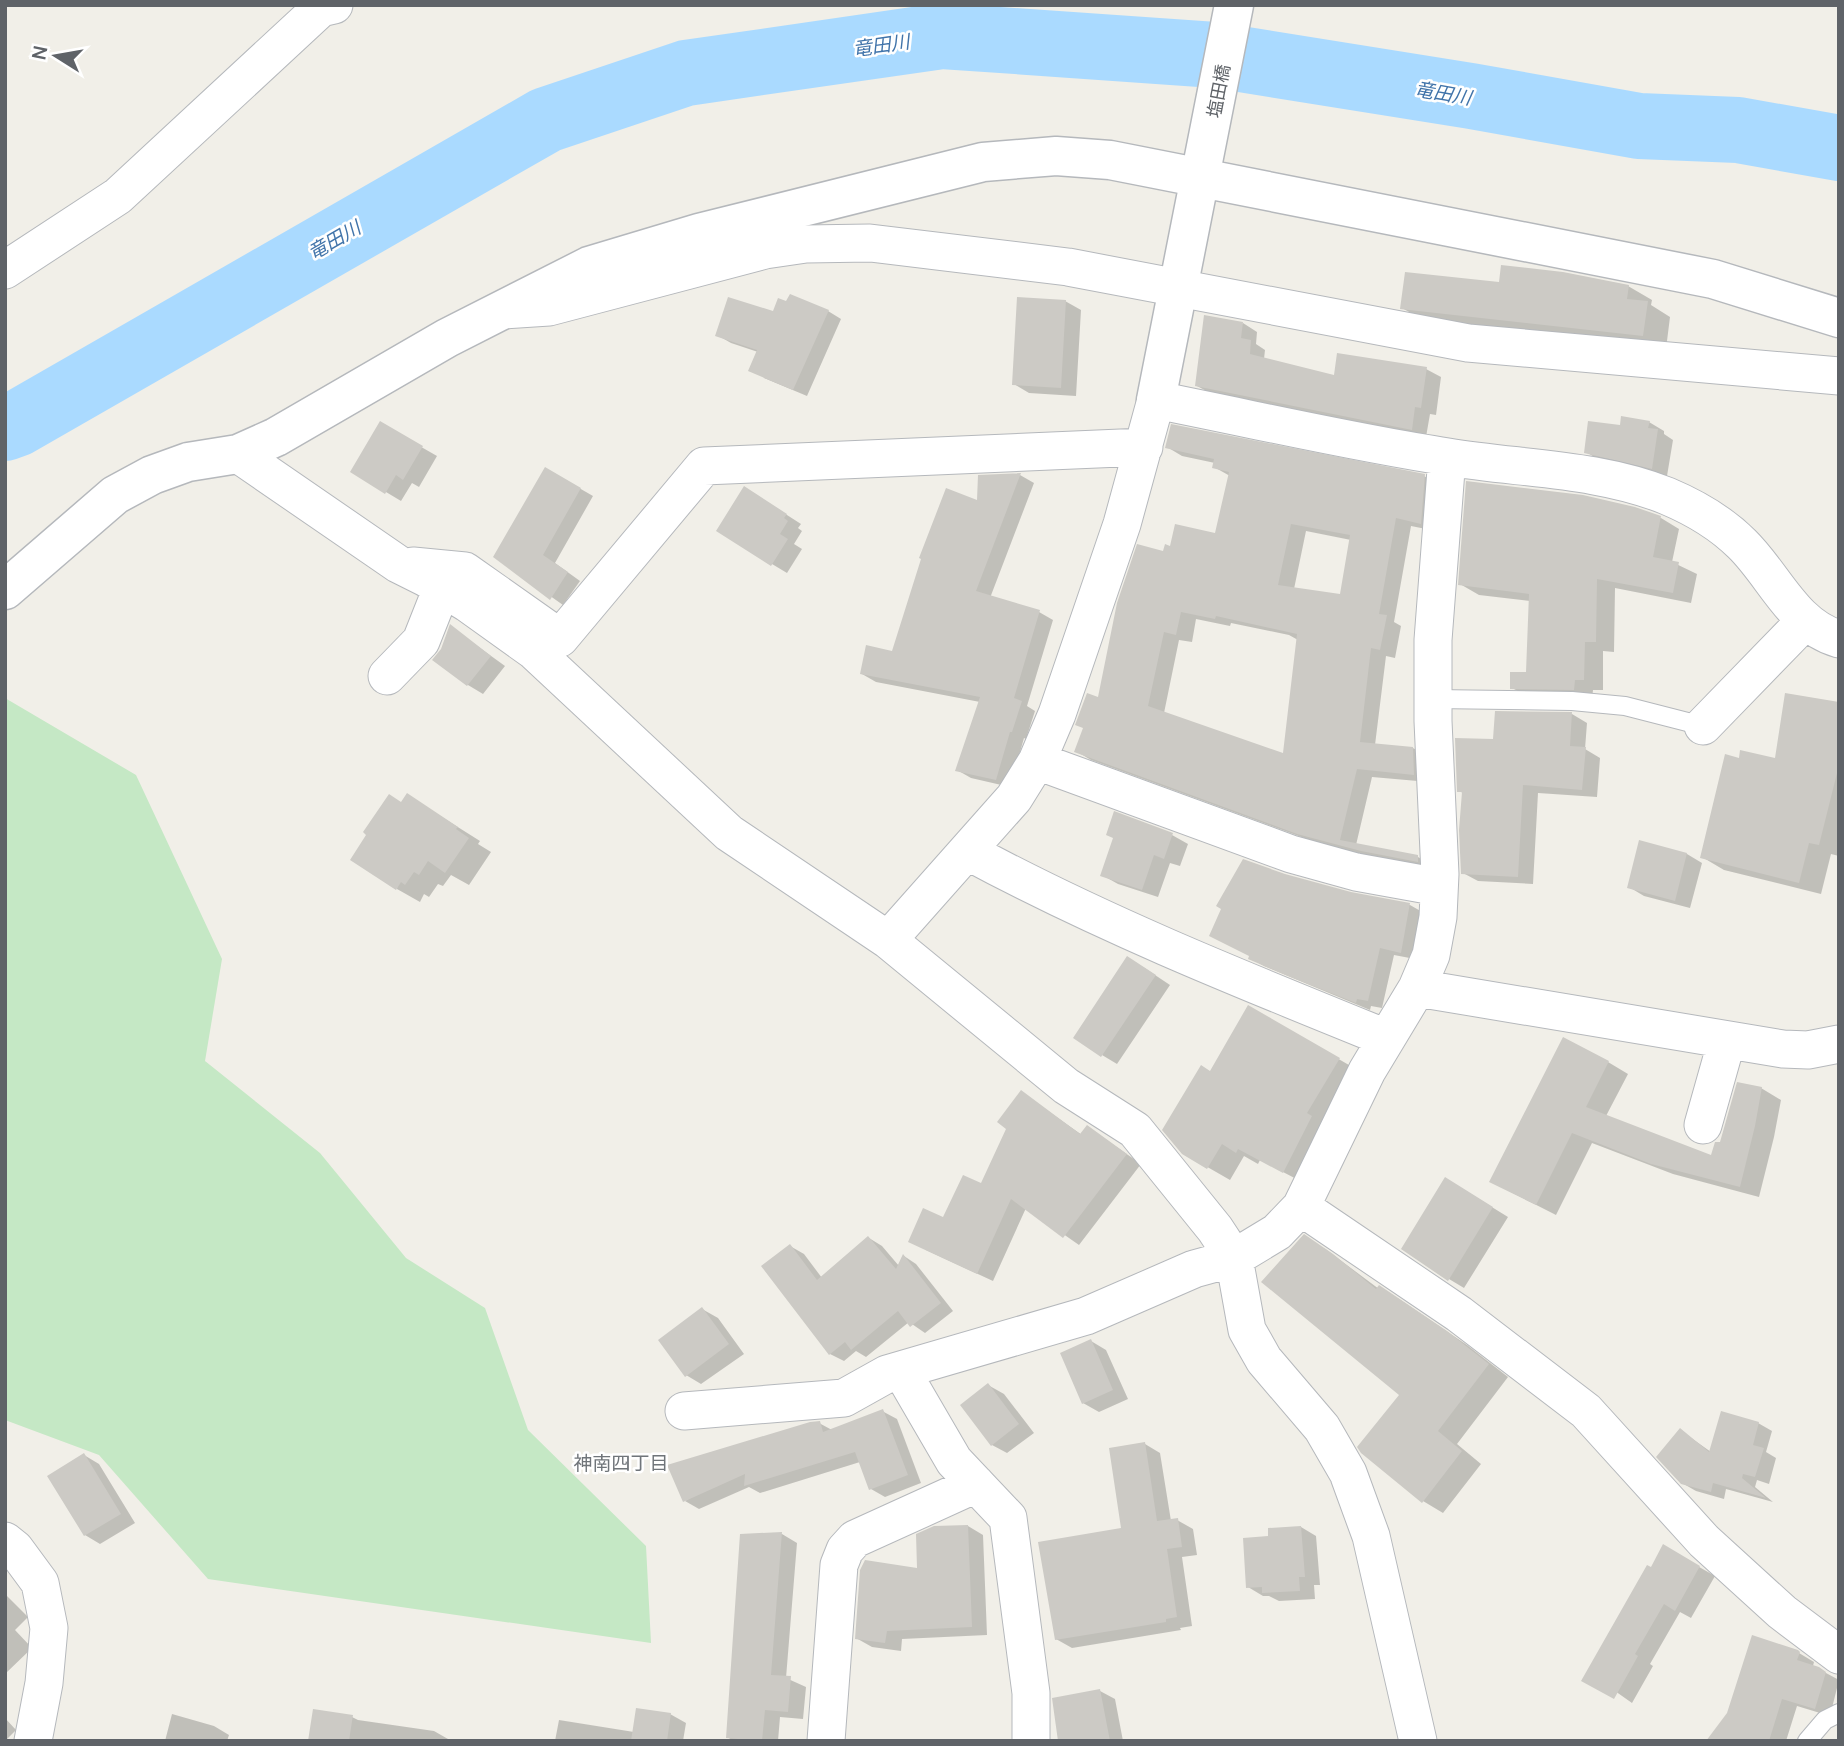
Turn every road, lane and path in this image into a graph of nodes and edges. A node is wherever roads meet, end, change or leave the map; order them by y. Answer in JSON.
{"nodes":[{"id":1,"x":1234,"y":5,"type":"edge"},
{"id":2,"x":316,"y":6,"type":"edge"},
{"id":3,"x":1201,"y":177,"type":"junction"},
{"id":4,"x":5,"y":270,"type":"edge"},
{"id":5,"x":1180,"y":287,"type":"junction"},
{"id":6,"x":503,"y":310,"type":"junction"},
{"id":7,"x":1839,"y":318,"type":"edge"},
{"id":8,"x":1839,"y":376,"type":"edge"},
{"id":9,"x":1156,"y":400,"type":"junction"},
{"id":10,"x":1144,"y":447,"type":"junction"},
{"id":11,"x":238,"y":454,"type":"junction"},
{"id":12,"x":1447,"y":457,"type":"junction"},
{"id":13,"x":398,"y":564,"type":"junction"},
{"id":14,"x":442,"y":588,"type":"junction"},
{"id":15,"x":5,"y":590,"type":"edge"},
{"id":16,"x":1805,"y":621,"type":"junction"},
{"id":17,"x":1839,"y":639,"type":"edge"},
{"id":18,"x":387,"y":676,"type":"dead end"},
{"id":19,"x":1434,"y":699,"type":"junction"},
{"id":20,"x":1703,"y":726,"type":"joint"},
{"id":21,"x":1037,"y":761,"type":"junction"},
{"id":22,"x":967,"y":851,"type":"junction"},
{"id":23,"x":1439,"y":887,"type":"junction"},
{"id":24,"x":888,"y":940,"type":"junction"},
{"id":25,"x":1417,"y":988,"type":"junction"},
{"id":26,"x":1386,"y":1038,"type":"junction"},
{"id":27,"x":1727,"y":1040,"type":"junction"},
{"id":28,"x":1839,"y":1044,"type":"edge"},
{"id":29,"x":1703,"y":1125,"type":"dead end"},
{"id":30,"x":1301,"y":1207,"type":"junction"},
{"id":31,"x":1234,"y":1258,"type":"junction"},
{"id":32,"x":901,"y":1370,"type":"junction"},
{"id":33,"x":684,"y":1411,"type":"dead end"},
{"id":34,"x":976,"y":1484,"type":"junction"},
{"id":35,"x":5,"y":1541,"type":"edge"},
{"id":36,"x":1839,"y":1655,"type":"edge"},
{"id":37,"x":1839,"y":1713,"type":"edge"},
{"id":38,"x":33,"y":1741,"type":"edge"},
{"id":39,"x":827,"y":1741,"type":"edge"},
{"id":40,"x":1031,"y":1741,"type":"edge"},
{"id":41,"x":1418,"y":1741,"type":"edge"},
{"id":42,"x":1807,"y":1741,"type":"edge"}],
"edges":[{"from":1,"to":3,"type":"street","name":"塩田橋"},
{"from":2,"to":4,"type":"street"},
{"from":3,"to":5,"type":"street","name":"塩田橋"},
{"from":3,"to":6,"type":"street"},
{"from":3,"to":7,"type":"street"},
{"from":5,"to":6,"type":"street"},
{"from":5,"to":8,"type":"street"},
{"from":5,"to":9,"type":"street","name":"塩田橋"},
{"from":6,"to":11,"type":"street"},
{"from":9,"to":10,"type":"street"},
{"from":9,"to":12,"type":"street"},
{"from":10,"to":13,"type":"street"},
{"from":10,"to":21,"type":"street"},
{"from":11,"to":13,"type":"street"},
{"from":11,"to":15,"type":"street"},
{"from":12,"to":16,"type":"street"},
{"from":12,"to":19,"type":"street"},
{"from":13,"to":14,"type":"street"},
{"from":14,"to":18,"type":"street"},
{"from":14,"to":24,"type":"street"},
{"from":16,"to":17,"type":"street"},
{"from":16,"to":20,"type":"street"},
{"from":19,"to":20,"type":"lane"},
{"from":19,"to":23,"type":"street"},
{"from":21,"to":22,"type":"street"},
{"from":21,"to":23,"type":"street"},
{"from":22,"to":24,"type":"street"},
{"from":22,"to":26,"type":"street"},
{"from":23,"to":25,"type":"street"},
{"from":24,"to":31,"type":"street"},
{"from":25,"to":26,"type":"street"},
{"from":25,"to":27,"type":"street"},
{"from":26,"to":30,"type":"street"},
{"from":27,"to":28,"type":"street"},
{"from":27,"to":29,"type":"street"},
{"from":30,"to":31,"type":"street"},
{"from":30,"to":36,"type":"street"},
{"from":31,"to":32,"type":"street"},
{"from":31,"to":41,"type":"street"},
{"from":32,"to":33,"type":"street"},
{"from":32,"to":34,"type":"street"},
{"from":34,"to":39,"type":"street"},
{"from":34,"to":40,"type":"street"},
{"from":35,"to":38,"type":"street"},
{"from":37,"to":42,"type":"lane"}]}
